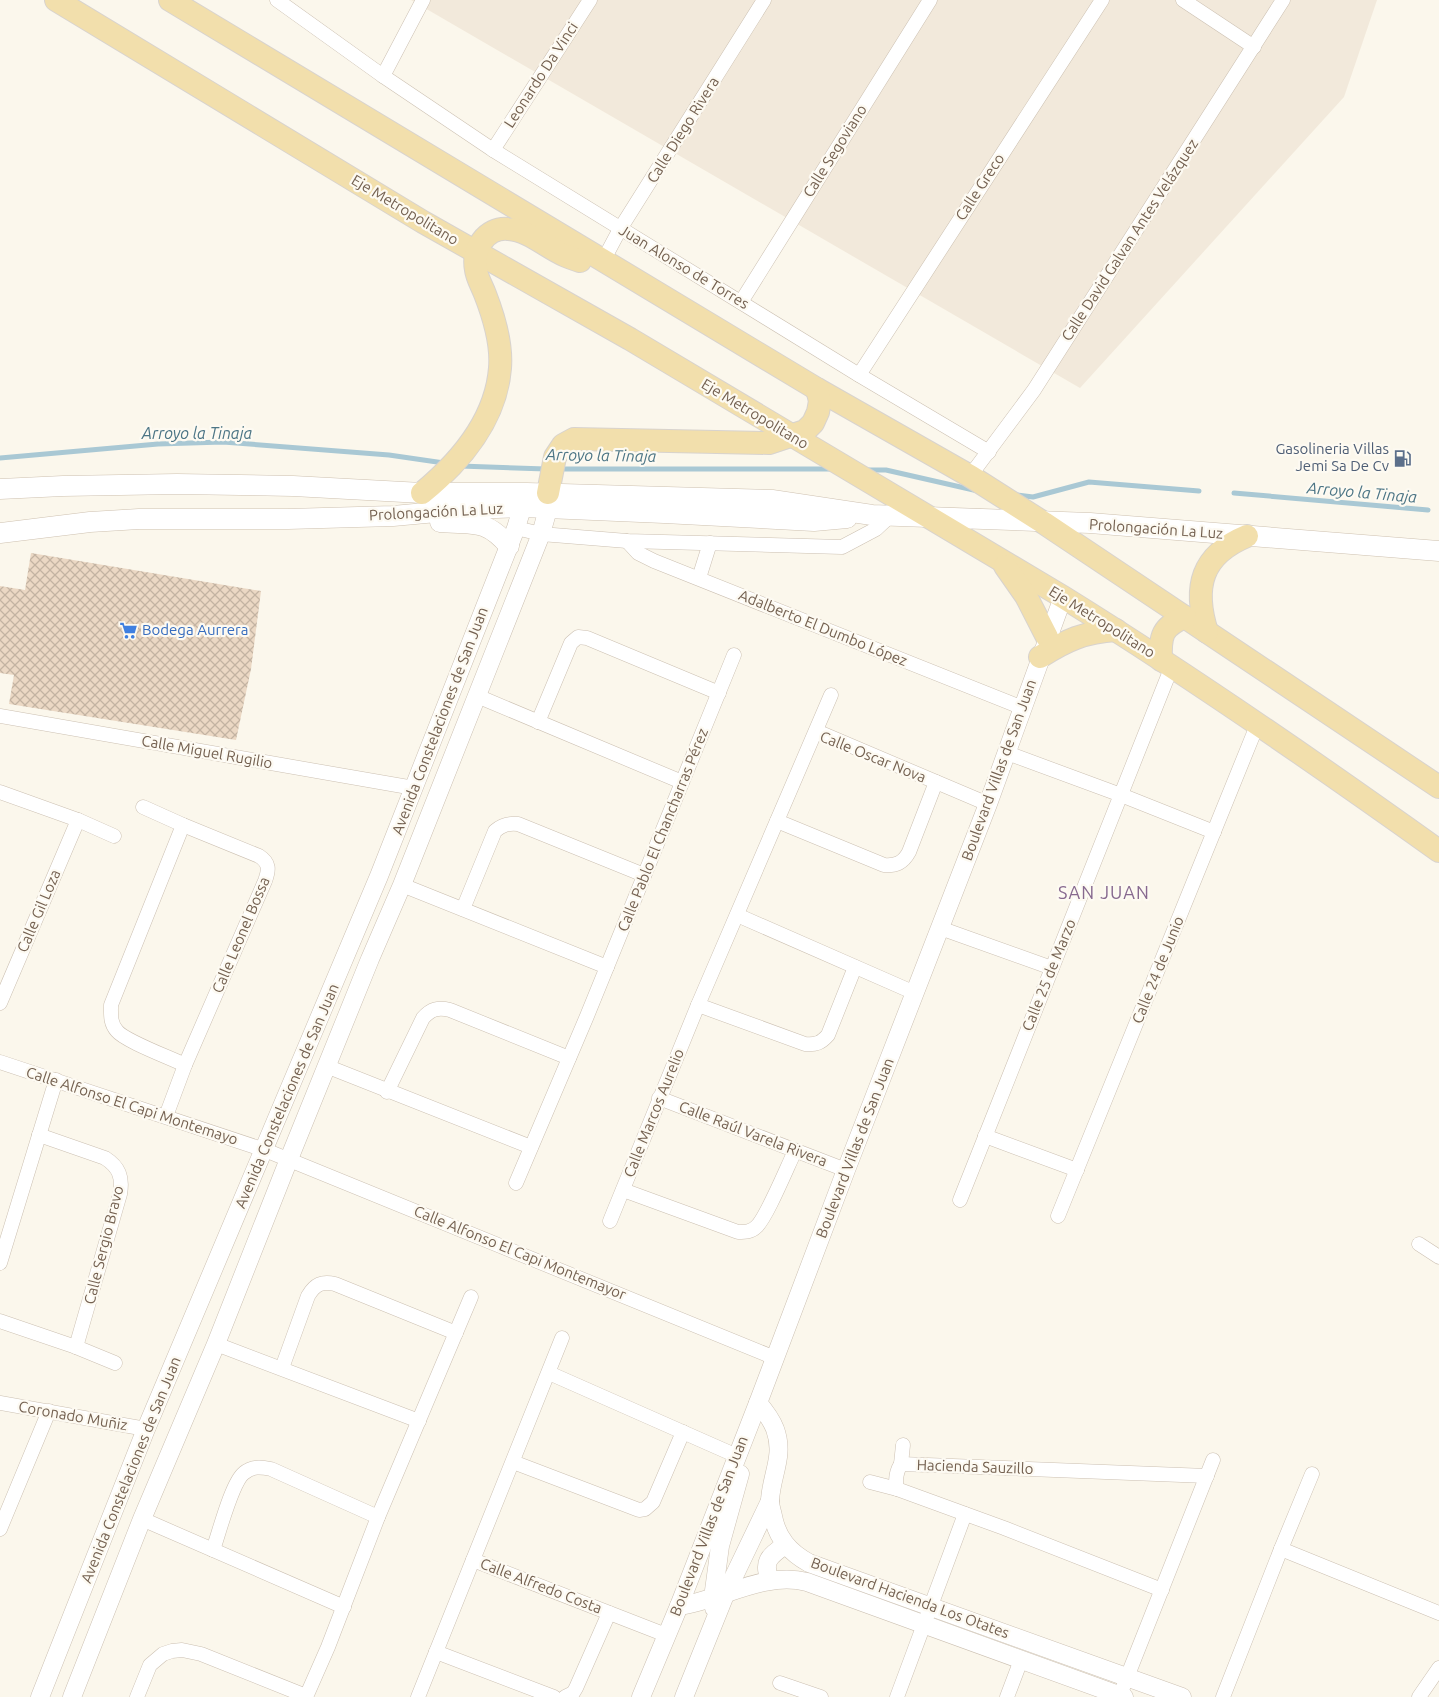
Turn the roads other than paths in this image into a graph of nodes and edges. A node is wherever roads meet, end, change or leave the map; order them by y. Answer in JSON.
{"nodes":[{"id":1,"x":56,"y":0,"type":"edge"},
{"id":2,"x":170,"y":0,"type":"edge"},
{"id":3,"x":278,"y":0,"type":"edge"},
{"id":4,"x":423,"y":0,"type":"edge"},
{"id":5,"x":590,"y":0,"type":"edge"},
{"id":6,"x":764,"y":0,"type":"edge"},
{"id":7,"x":930,"y":0,"type":"edge"},
{"id":8,"x":1102,"y":0,"type":"edge"},
{"id":9,"x":1183,"y":0,"type":"edge"},
{"id":10,"x":1283,"y":0,"type":"edge"},
{"id":11,"x":1254,"y":47,"type":"junction"},
{"id":12,"x":383,"y":76,"type":"junction"},
{"id":13,"x":493,"y":150,"type":"junction"},
{"id":14,"x":620,"y":229,"type":"junction"},
{"id":15,"x":476,"y":252,"type":"junction"},
{"id":16,"x":603,"y":261,"type":"junction"},
{"id":17,"x":741,"y":302,"type":"junction"},
{"id":18,"x":858,"y":375,"type":"junction"},
{"id":19,"x":817,"y":389,"type":"junction"},
{"id":20,"x":794,"y":436,"type":"junction"},
{"id":21,"x":989,"y":452,"type":"junction"},
{"id":22,"x":970,"y":476,"type":"junction"},
{"id":23,"x":0,"y":489,"type":"edge"},
{"id":24,"x":422,"y":492,"type":"junction"},
{"id":25,"x":539,"y":497,"type":"junction"},
{"id":26,"x":393,"y":516,"type":"junction"},
{"id":27,"x":881,"y":516,"type":"junction"},
{"id":28,"x":930,"y":517,"type":"junction"},
{"id":29,"x":1044,"y":523,"type":"junction"},
{"id":30,"x":516,"y":528,"type":"junction"},
{"id":31,"x":0,"y":532,"type":"edge"},
{"id":32,"x":542,"y":534,"type":"junction"},
{"id":33,"x":1247,"y":536,"type":"junction"},
{"id":34,"x":628,"y":540,"type":"junction"},
{"id":35,"x":710,"y":543,"type":"junction"},
{"id":36,"x":509,"y":546,"type":"junction"},
{"id":37,"x":1439,"y":551,"type":"edge"},
{"id":38,"x":999,"y":559,"type":"junction"},
{"id":39,"x":699,"y":578,"type":"junction"},
{"id":40,"x":1063,"y":597,"type":"junction"},
{"id":41,"x":1185,"y":617,"type":"junction"},
{"id":42,"x":1116,"y":630,"type":"junction"},
{"id":43,"x":1208,"y":632,"type":"junction"},
{"id":44,"x":1044,"y":647,"type":"junction"},
{"id":45,"x":734,"y":655,"type":"dead end"},
{"id":46,"x":1167,"y":663,"type":"junction"},
{"id":47,"x":719,"y":692,"type":"junction"},
{"id":48,"x":831,"y":695,"type":"dead end"},
{"id":49,"x":477,"y":696,"type":"junction"},
{"id":50,"x":1023,"y":708,"type":"junction"},
{"id":51,"x":0,"y":716,"type":"edge"},
{"id":52,"x":538,"y":722,"type":"junction"},
{"id":53,"x":1258,"y":723,"type":"junction"},
{"id":54,"x":816,"y":732,"type":"junction"},
{"id":55,"x":1007,"y":753,"type":"junction"},
{"id":56,"x":682,"y":782,"type":"junction"},
{"id":57,"x":936,"y":782,"type":"junction"},
{"id":58,"x":1439,"y":787,"type":"edge"},
{"id":59,"x":414,"y":788,"type":"junction"},
{"id":60,"x":0,"y":792,"type":"edge"},
{"id":61,"x":1121,"y":795,"type":"junction"},
{"id":62,"x":988,"y":804,"type":"junction"},
{"id":63,"x":143,"y":807,"type":"dead end"},
{"id":64,"x":78,"y":820,"type":"junction"},
{"id":65,"x":777,"y":821,"type":"junction"},
{"id":66,"x":183,"y":826,"type":"junction"},
{"id":67,"x":1214,"y":832,"type":"junction"},
{"id":68,"x":114,"y":836,"type":"dead end"},
{"id":69,"x":1439,"y":851,"type":"edge"},
{"id":70,"x":755,"y":871,"type":"joint"},
{"id":71,"x":644,"y":875,"type":"junction"},
{"id":72,"x":402,"y":885,"type":"junction"},
{"id":73,"x":463,"y":909,"type":"junction"},
{"id":74,"x":737,"y":915,"type":"junction"},
{"id":75,"x":940,"y":928,"type":"junction"},
{"id":76,"x":607,"y":967,"type":"junction"},
{"id":77,"x":855,"y":967,"type":"junction"},
{"id":78,"x":1052,"y":968,"type":"junction"},
{"id":79,"x":915,"y":993,"type":"junction"},
{"id":80,"x":0,"y":1003,"type":"edge"},
{"id":81,"x":698,"y":1005,"type":"junction"},
{"id":82,"x":569,"y":1058,"type":"junction"},
{"id":83,"x":0,"y":1062,"type":"edge"},
{"id":84,"x":185,"y":1065,"type":"junction"},
{"id":85,"x":326,"y":1066,"type":"junction"},
{"id":86,"x":56,"y":1080,"type":"junction"},
{"id":87,"x":387,"y":1092,"type":"junction"},
{"id":88,"x":659,"y":1098,"type":"junction"},
{"id":89,"x":166,"y":1116,"type":"junction"},
{"id":90,"x":40,"y":1135,"type":"junction"},
{"id":91,"x":985,"y":1136,"type":"junction"},
{"id":92,"x":531,"y":1147,"type":"junction"},
{"id":93,"x":265,"y":1150,"type":"junction"},
{"id":94,"x":795,"y":1151,"type":"junction"},
{"id":95,"x":289,"y":1159,"type":"junction"},
{"id":96,"x":846,"y":1170,"type":"junction"},
{"id":97,"x":1076,"y":1170,"type":"junction"},
{"id":98,"x":516,"y":1183,"type":"dead end"},
{"id":99,"x":622,"y":1190,"type":"junction"},
{"id":100,"x":960,"y":1200,"type":"dead end"},
{"id":101,"x":1058,"y":1216,"type":"dead end"},
{"id":102,"x":610,"y":1221,"type":"dead end"},
{"id":103,"x":1419,"y":1244,"type":"dead end"},
{"id":104,"x":1439,"y":1257,"type":"edge"},
{"id":105,"x":0,"y":1263,"type":"edge"},
{"id":106,"x":471,"y":1297,"type":"dead end"},
{"id":107,"x":0,"y":1321,"type":"edge"},
{"id":108,"x":456,"y":1333,"type":"junction"},
{"id":109,"x":562,"y":1338,"type":"dead end"},
{"id":110,"x":216,"y":1344,"type":"junction"},
{"id":111,"x":76,"y":1347,"type":"junction"},
{"id":112,"x":775,"y":1358,"type":"junction"},
{"id":113,"x":115,"y":1363,"type":"dead end"},
{"id":114,"x":282,"y":1368,"type":"junction"},
{"id":115,"x":549,"y":1373,"type":"junction"},
{"id":116,"x":0,"y":1403,"type":"edge"},
{"id":117,"x":758,"y":1403,"type":"junction"},
{"id":118,"x":50,"y":1411,"type":"junction"},
{"id":119,"x":419,"y":1421,"type":"junction"},
{"id":120,"x":146,"y":1429,"type":"junction"},
{"id":121,"x":682,"y":1432,"type":"junction"},
{"id":122,"x":903,"y":1445,"type":"dead end"},
{"id":123,"x":736,"y":1456,"type":"junction"},
{"id":124,"x":1213,"y":1460,"type":"dead end"},
{"id":125,"x":513,"y":1462,"type":"junction"},
{"id":126,"x":901,"y":1464,"type":"junction"},
{"id":127,"x":1312,"y":1474,"type":"dead end"},
{"id":128,"x":1207,"y":1476,"type":"junction"},
{"id":129,"x":870,"y":1482,"type":"dead end"},
{"id":130,"x":897,"y":1490,"type":"junction"},
{"id":131,"x":770,"y":1501,"type":"junction"},
{"id":132,"x":4,"y":1508,"type":"edge"},
{"id":133,"x":964,"y":1514,"type":"junction"},
{"id":134,"x":378,"y":1518,"type":"junction"},
{"id":135,"x":142,"y":1519,"type":"junction"},
{"id":136,"x":0,"y":1530,"type":"edge"},
{"id":137,"x":785,"y":1545,"type":"junction"},
{"id":138,"x":1281,"y":1549,"type":"junction"},
{"id":139,"x":213,"y":1550,"type":"junction"},
{"id":140,"x":473,"y":1560,"type":"junction"},
{"id":141,"x":770,"y":1580,"type":"junction"},
{"id":142,"x":1162,"y":1590,"type":"junction"},
{"id":143,"x":719,"y":1596,"type":"junction"},
{"id":144,"x":931,"y":1605,"type":"junction"},
{"id":145,"x":679,"y":1606,"type":"junction"},
{"id":146,"x":344,"y":1607,"type":"junction"},
{"id":147,"x":609,"y":1613,"type":"junction"},
{"id":148,"x":1439,"y":1613,"type":"edge"},
{"id":149,"x":924,"y":1624,"type":"junction"},
{"id":150,"x":666,"y":1636,"type":"junction"},
{"id":151,"x":436,"y":1652,"type":"junction"},
{"id":152,"x":1021,"y":1660,"type":"junction"},
{"id":153,"x":1439,"y":1668,"type":"edge"},
{"id":154,"x":1127,"y":1677,"type":"junction"},
{"id":155,"x":780,"y":1683,"type":"dead end"},
{"id":156,"x":793,"y":1692,"type":"edge"},
{"id":157,"x":1122,"y":1696,"type":"edge"},
{"id":158,"x":40,"y":1697,"type":"edge"},
{"id":159,"x":72,"y":1697,"type":"edge"},
{"id":160,"x":137,"y":1697,"type":"edge"},
{"id":161,"x":306,"y":1697,"type":"edge"},
{"id":162,"x":418,"y":1697,"type":"edge"},
{"id":163,"x":554,"y":1697,"type":"edge"},
{"id":164,"x":565,"y":1697,"type":"edge"},
{"id":165,"x":641,"y":1697,"type":"edge"},
{"id":166,"x":684,"y":1697,"type":"edge"},
{"id":167,"x":821,"y":1697,"type":"edge"},
{"id":168,"x":897,"y":1697,"type":"edge"},
{"id":169,"x":1007,"y":1697,"type":"edge"},
{"id":170,"x":1182,"y":1697,"type":"edge"},
{"id":171,"x":1223,"y":1697,"type":"edge"},
{"id":172,"x":1419,"y":1697,"type":"edge"}],
"edges":[{"from":1,"to":15,"type":"main road","name":"Eje Metropolitano"},
{"from":2,"to":16,"type":"main road"},
{"from":3,"to":12,"type":"street","name":"Juan Alonso de Torres"},
{"from":4,"to":12,"type":"street"},
{"from":5,"to":13,"type":"street","name":"Leonardo Da Vinci"},
{"from":6,"to":14,"type":"street","name":"Calle Diego Rivera"},
{"from":7,"to":17,"type":"street","name":"Calle Segoviano"},
{"from":8,"to":18,"type":"street","name":"Calle Greco"},
{"from":9,"to":11,"type":"street"},
{"from":10,"to":11,"type":"street","name":"Calle David Galvan Antes Velázquez"},
{"from":11,"to":21,"type":"street","name":"Calle David Galvan Antes Velázquez"},
{"from":12,"to":13,"type":"street","name":"Juan Alonso de Torres"},
{"from":13,"to":14,"type":"street","name":"Juan Alonso de Torres"},
{"from":14,"to":16,"type":"street","name":"Calle Diego Rivera"},
{"from":14,"to":17,"type":"street","name":"Juan Alonso de Torres"},
{"from":15,"to":16,"type":"main road"},
{"from":15,"to":20,"type":"main road","name":"Eje Metropolitano"},
{"from":15,"to":24,"type":"main road"},
{"from":16,"to":19,"type":"main road"},
{"from":17,"to":18,"type":"street","name":"Juan Alonso de Torres"},
{"from":18,"to":21,"type":"street","name":"Juan Alonso de Torres"},
{"from":19,"to":20,"type":"main road"},
{"from":19,"to":22,"type":"main road"},
{"from":20,"to":25,"type":"main road"},
{"from":20,"to":28,"type":"main road","name":"Eje Metropolitano"},
{"from":21,"to":22,"type":"street","name":"Calle David Galvan Antes Velázquez"},
{"from":22,"to":29,"type":"main road"},
{"from":23,"to":24,"type":"main road","name":"Prolongación La Luz"},
{"from":24,"to":25,"type":"main road","name":"Prolongación La Luz"},
{"from":25,"to":26,"type":"main road","name":"Prolongación La Luz"},
{"from":25,"to":27,"type":"main road","name":"Prolongación La Luz"},
{"from":25,"to":30,"type":"street","name":"Avenida Constelaciones de San Juan"},
{"from":25,"to":32,"type":"street","name":"Avenida Constelaciones de San Juan"},
{"from":26,"to":31,"type":"main road","name":"Prolongación La Luz"},
{"from":26,"to":36,"type":"main road"},
{"from":27,"to":28,"type":"main road","name":"Prolongación La Luz"},
{"from":27,"to":35,"type":"street"},
{"from":28,"to":29,"type":"main road","name":"Prolongación La Luz"},
{"from":28,"to":38,"type":"main road","name":"Eje Metropolitano"},
{"from":29,"to":33,"type":"main road","name":"Prolongación La Luz"},
{"from":29,"to":41,"type":"main road"},
{"from":30,"to":32,"type":"street"},
{"from":30,"to":36,"type":"street","name":"Avenida Constelaciones de San Juan"},
{"from":32,"to":34,"type":"street"},
{"from":32,"to":49,"type":"street","name":"Avenida Constelaciones de San Juan"},
{"from":33,"to":37,"type":"main road","name":"Prolongación La Luz"},
{"from":33,"to":43,"type":"main road"},
{"from":34,"to":35,"type":"street"},
{"from":34,"to":39,"type":"street","name":"Adalberto El Dumbo López"},
{"from":35,"to":39,"type":"street"},
{"from":36,"to":59,"type":"street","name":"Avenida Constelaciones de San Juan"},
{"from":38,"to":40,"type":"main road","name":"Eje Metropolitano"},
{"from":38,"to":44,"type":"main road"},
{"from":39,"to":50,"type":"street","name":"Adalberto El Dumbo López"},
{"from":40,"to":42,"type":"main road","name":"Eje Metropolitano"},
{"from":40,"to":44,"type":"street","name":"Boulevard Villas de San Juan"},
{"from":41,"to":43,"type":"main road"},
{"from":41,"to":46,"type":"main road"},
{"from":42,"to":44,"type":"main road"},
{"from":42,"to":46,"type":"main road","name":"Eje Metropolitano"},
{"from":43,"to":58,"type":"main road"},
{"from":44,"to":50,"type":"street","name":"Boulevard Villas de San Juan"},
{"from":45,"to":47,"type":"street","name":"Calle Pablo El Chancharras Pérez"},
{"from":46,"to":53,"type":"main road","name":"Eje Metropolitano"},
{"from":46,"to":61,"type":"street","name":"Calle 25 de Marzo"},
{"from":47,"to":52,"type":"street"},
{"from":47,"to":56,"type":"street","name":"Calle Pablo El Chancharras Pérez"},
{"from":48,"to":54,"type":"street"},
{"from":49,"to":52,"type":"street"},
{"from":49,"to":72,"type":"street","name":"Avenida Constelaciones de San Juan"},
{"from":50,"to":55,"type":"street","name":"Boulevard Villas de San Juan"},
{"from":51,"to":59,"type":"street","name":"Calle Miguel Rugilio"},
{"from":52,"to":56,"type":"street"},
{"from":53,"to":67,"type":"street","name":"Calle 24 de Junio"},
{"from":53,"to":69,"type":"main road","name":"Eje Metropolitano"},
{"from":54,"to":57,"type":"street","name":"Calle Oscar Nova"},
{"from":54,"to":65,"type":"street","name":"Calle Oscar Nova"},
{"from":55,"to":61,"type":"street"},
{"from":55,"to":62,"type":"street","name":"Boulevard Villas de San Juan"},
{"from":56,"to":71,"type":"street","name":"Calle Pablo El Chancharras Pérez"},
{"from":57,"to":62,"type":"street","name":"Calle Oscar Nova"},
{"from":57,"to":65,"type":"street","name":"Calle Oscar Nova"},
{"from":59,"to":93,"type":"street","name":"Avenida Constelaciones de San Juan"},
{"from":60,"to":64,"type":"street"},
{"from":61,"to":67,"type":"street"},
{"from":61,"to":78,"type":"street","name":"Calle 25 de Marzo"},
{"from":62,"to":75,"type":"street","name":"Boulevard Villas de San Juan"},
{"from":63,"to":66,"type":"street","name":"Calle Leonel Bossa"},
{"from":64,"to":68,"type":"street"},
{"from":64,"to":80,"type":"street","name":"Calle Gil Loza"},
{"from":65,"to":70,"type":"street","name":"Calle Oscar Nova"},
{"from":66,"to":84,"type":"street"},
{"from":66,"to":84,"type":"street","name":"Calle Leonel Bossa"},
{"from":67,"to":97,"type":"street","name":"Calle 24 de Junio"},
{"from":70,"to":74,"type":"street","name":"Calle Marcos Aurelio"},
{"from":71,"to":73,"type":"street"},
{"from":71,"to":76,"type":"street","name":"Calle Pablo El Chancharras Pérez"},
{"from":72,"to":73,"type":"street"},
{"from":72,"to":85,"type":"street","name":"Avenida Constelaciones de San Juan"},
{"from":73,"to":76,"type":"street"},
{"from":74,"to":77,"type":"street"},
{"from":74,"to":81,"type":"street","name":"Calle Marcos Aurelio"},
{"from":75,"to":78,"type":"street"},
{"from":75,"to":79,"type":"street","name":"Boulevard Villas de San Juan"},
{"from":76,"to":82,"type":"street","name":"Calle Pablo El Chancharras Pérez"},
{"from":77,"to":79,"type":"street"},
{"from":77,"to":81,"type":"street"},
{"from":78,"to":91,"type":"street","name":"Calle 25 de Marzo"},
{"from":79,"to":96,"type":"street","name":"Boulevard Villas de San Juan"},
{"from":81,"to":88,"type":"street","name":"Calle Marcos Aurelio"},
{"from":82,"to":87,"type":"street"},
{"from":82,"to":92,"type":"street","name":"Calle Pablo El Chancharras Pérez"},
{"from":83,"to":86,"type":"street","name":"Calle Alfonso El Capi Montemayo"},
{"from":84,"to":89,"type":"street","name":"Calle Leonel Bossa"},
{"from":85,"to":87,"type":"street"},
{"from":85,"to":95,"type":"street","name":"Avenida Constelaciones de San Juan"},
{"from":86,"to":89,"type":"street","name":"Calle Alfonso El Capi Montemayo"},
{"from":86,"to":90,"type":"street"},
{"from":87,"to":92,"type":"street"},
{"from":88,"to":94,"type":"street","name":"Calle Raúl Varela Rivera"},
{"from":88,"to":99,"type":"street","name":"Calle Marcos Aurelio"},
{"from":89,"to":93,"type":"street","name":"Calle Alfonso El Capi Montemayo"},
{"from":90,"to":105,"type":"street"},
{"from":90,"to":111,"type":"street","name":"Calle Sergio Bravo"},
{"from":91,"to":97,"type":"street"},
{"from":91,"to":100,"type":"street","name":"Calle 25 de Marzo"},
{"from":92,"to":98,"type":"street","name":"Calle Pablo El Chancharras Pérez"},
{"from":93,"to":95,"type":"street","name":"Calle Alfonso El Capi Montemayor"},
{"from":93,"to":120,"type":"street","name":"Avenida Constelaciones de San Juan"},
{"from":94,"to":96,"type":"street","name":"Calle Raúl Varela Rivera"},
{"from":94,"to":99,"type":"street"},
{"from":95,"to":110,"type":"street","name":"Avenida Constelaciones de San Juan"},
{"from":95,"to":112,"type":"street","name":"Calle Alfonso El Capi Montemayor"},
{"from":96,"to":112,"type":"street","name":"Boulevard Villas de San Juan"},
{"from":97,"to":101,"type":"street","name":"Calle 24 de Junio"},
{"from":99,"to":102,"type":"street","name":"Calle Marcos Aurelio"},
{"from":103,"to":104,"type":"street"},
{"from":106,"to":108,"type":"street"},
{"from":107,"to":111,"type":"street"},
{"from":108,"to":114,"type":"street"},
{"from":108,"to":119,"type":"street"},
{"from":109,"to":115,"type":"street","name":"Calle Alfredo Costa"},
{"from":110,"to":114,"type":"street"},
{"from":110,"to":135,"type":"street","name":"Avenida Constelaciones de San Juan"},
{"from":111,"to":113,"type":"street"},
{"from":112,"to":117,"type":"street","name":"Boulevard Villas de San Juan"},
{"from":114,"to":119,"type":"street"},
{"from":115,"to":121,"type":"street"},
{"from":115,"to":125,"type":"street","name":"Calle Alfredo Costa"},
{"from":116,"to":118,"type":"street","name":"Coronado Muñiz"},
{"from":117,"to":123,"type":"street","name":"Boulevard Villas de San Juan"},
{"from":117,"to":131,"type":"street","name":"Boulevard Hacienda Los Otates"},
{"from":118,"to":120,"type":"street","name":"Coronado Muñiz"},
{"from":118,"to":132,"type":"street"},
{"from":119,"to":134,"type":"street"},
{"from":120,"to":158,"type":"street","name":"Avenida Constelaciones de San Juan"},
{"from":121,"to":123,"type":"street"},
{"from":121,"to":125,"type":"street"},
{"from":122,"to":126,"type":"street"},
{"from":123,"to":143,"type":"street"},
{"from":123,"to":145,"type":"street","name":"Boulevard Villas de San Juan"},
{"from":124,"to":128,"type":"street"},
{"from":125,"to":140,"type":"street","name":"Calle Alfredo Costa"},
{"from":126,"to":128,"type":"street","name":"Hacienda Sauzillo"},
{"from":126,"to":130,"type":"street","name":"Hacienda Sauzillo"},
{"from":127,"to":138,"type":"street"},
{"from":128,"to":142,"type":"street"},
{"from":129,"to":130,"type":"street"},
{"from":130,"to":133,"type":"street","name":"Hacienda Sauzillo"},
{"from":131,"to":137,"type":"street","name":"Boulevard Hacienda Los Otates"},
{"from":131,"to":143,"type":"street"},
{"from":132,"to":136,"type":"street"},
{"from":133,"to":142,"type":"street","name":"Hacienda Sauzillo"},
{"from":133,"to":144,"type":"street"},
{"from":134,"to":139,"type":"street"},
{"from":134,"to":146,"type":"street"},
{"from":135,"to":139,"type":"street"},
{"from":135,"to":159,"type":"street","name":"Avenida Constelaciones de San Juan"},
{"from":137,"to":141,"type":"street"},
{"from":137,"to":144,"type":"street","name":"Boulevard Hacienda Los Otates"},
{"from":138,"to":148,"type":"street"},
{"from":138,"to":171,"type":"street"},
{"from":139,"to":146,"type":"street"},
{"from":140,"to":147,"type":"street","name":"Calle Alfredo Costa"},
{"from":140,"to":151,"type":"street","name":"Calle Alfredo Costa"},
{"from":141,"to":143,"type":"street","name":"Boulevard Hacienda Los Otates"},
{"from":141,"to":149,"type":"street","name":"Boulevard Hacienda Los Otates"},
{"from":142,"to":154,"type":"street"},
{"from":143,"to":145,"type":"street","name":"Boulevard Hacienda Los Otates"},
{"from":143,"to":166,"type":"street"},
{"from":144,"to":149,"type":"street"},
{"from":144,"to":154,"type":"street","name":"Boulevard Hacienda Los Otates"},
{"from":145,"to":150,"type":"street","name":"Boulevard Villas de San Juan"},
{"from":146,"to":161,"type":"street"},
{"from":147,"to":150,"type":"street","name":"Calle Alfredo Costa"},
{"from":147,"to":164,"type":"street","name":"Calle Alfredo Costa"},
{"from":149,"to":152,"type":"street","name":"Boulevard Hacienda Los Otates"},
{"from":149,"to":168,"type":"street"},
{"from":150,"to":165,"type":"street","name":"Boulevard Villas de San Juan"},
{"from":151,"to":162,"type":"street","name":"Calle Alfredo Costa"},
{"from":151,"to":163,"type":"street"},
{"from":152,"to":157,"type":"street","name":"Boulevard Hacienda Los Otates"},
{"from":152,"to":169,"type":"street"},
{"from":153,"to":172,"type":"street"},
{"from":154,"to":157,"type":"street"},
{"from":154,"to":170,"type":"street","name":"Boulevard Hacienda Los Otates"},
{"from":155,"to":156,"type":"street"},
{"from":156,"to":167,"type":"street"},
{"from":160,"to":161,"type":"street"}]}
